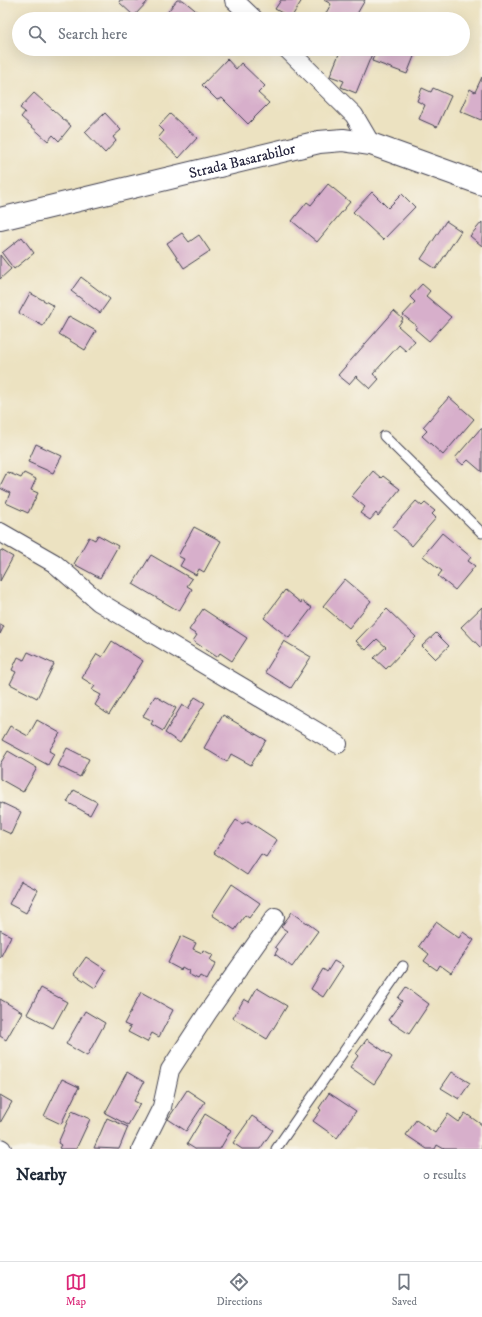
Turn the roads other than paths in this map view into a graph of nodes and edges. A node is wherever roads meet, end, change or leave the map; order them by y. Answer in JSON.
{"nodes":[{"id":1,"x":234,"y":0,"type":"edge"},
{"id":2,"x":247,"y":12,"type":"edge"},
{"id":3,"x":294,"y":56,"type":"edge"},
{"id":4,"x":371,"y":144,"type":"junction"},
{"id":5,"x":482,"y":184,"type":"edge"},
{"id":6,"x":0,"y":219,"type":"edge"},
{"id":7,"x":384,"y":436,"type":"dead end"},
{"id":8,"x":0,"y":532,"type":"edge"},
{"id":9,"x":482,"y":533,"type":"edge"},
{"id":10,"x":338,"y":744,"type":"dead end"},
{"id":11,"x":275,"y":917,"type":"dead end"},
{"id":12,"x":403,"y":966,"type":"dead end"},
{"id":13,"x":140,"y":1149,"type":"edge"},
{"id":14,"x":276,"y":1149,"type":"edge"}],
"edges":[{"from":1,"to":2,"type":"street"},
{"from":3,"to":4,"type":"street"},
{"from":4,"to":5,"type":"street","name":"Strada Basarabilor"},
{"from":4,"to":6,"type":"street","name":"Strada Basarabilor"},
{"from":7,"to":9,"type":"lane"},
{"from":8,"to":10,"type":"street"},
{"from":11,"to":13,"type":"street"},
{"from":12,"to":14,"type":"lane"}]}
